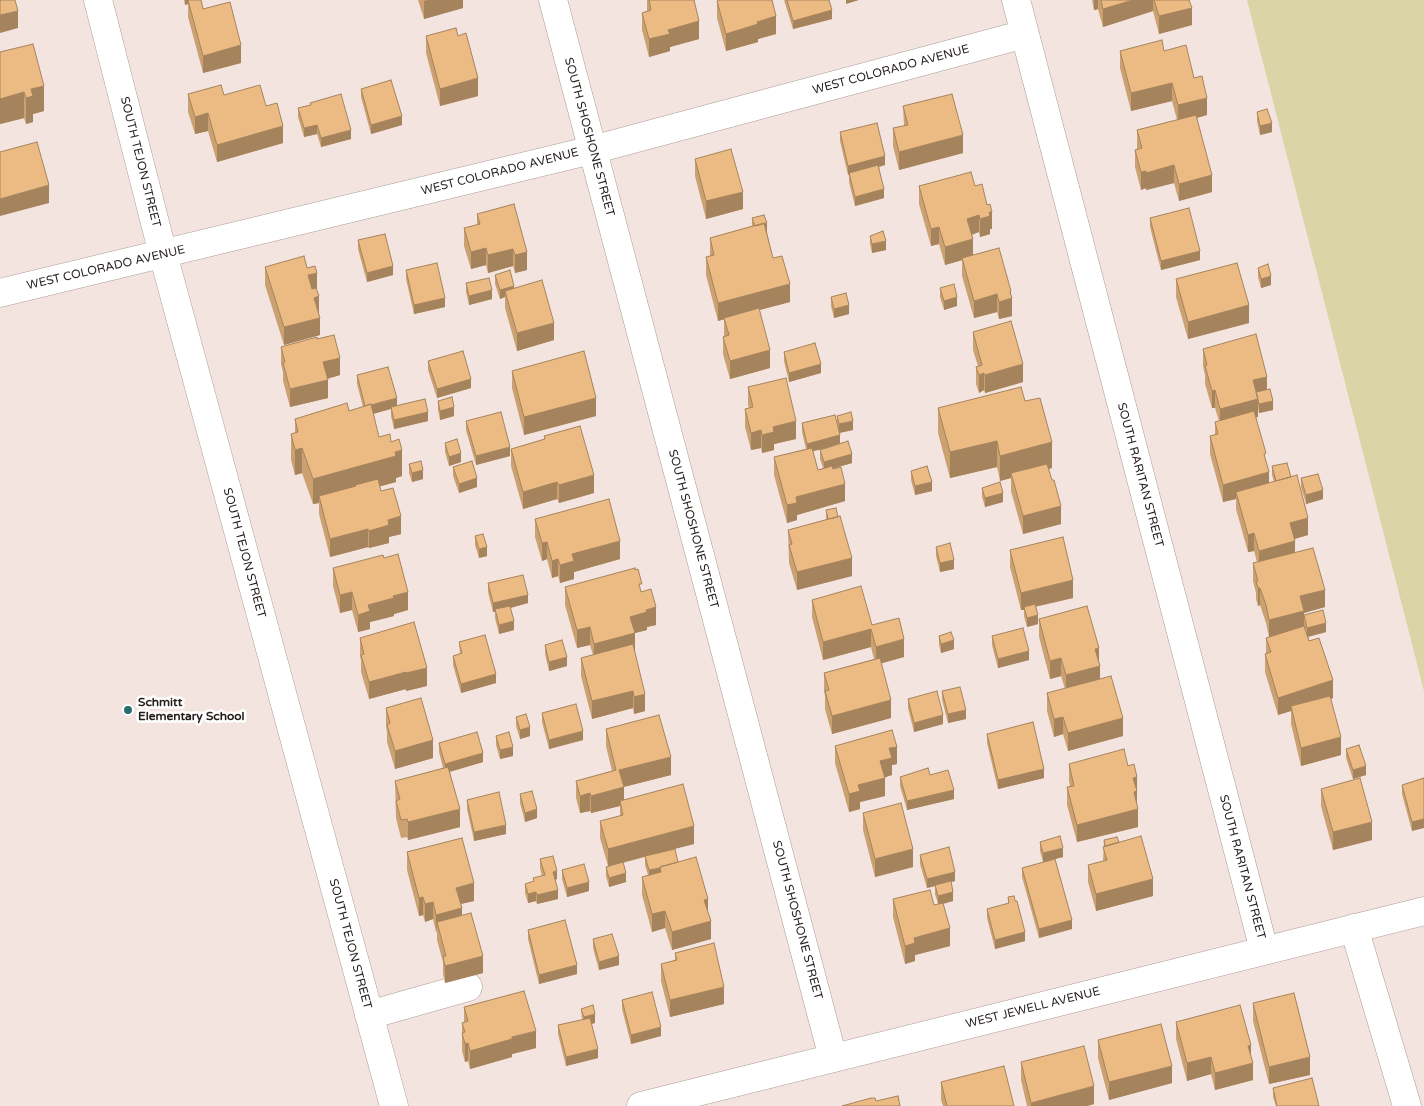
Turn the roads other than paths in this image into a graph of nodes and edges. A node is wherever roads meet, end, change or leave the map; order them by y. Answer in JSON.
{"nodes":[{"id":1,"x":98,"y":0,"type":"edge"},
{"id":2,"x":553,"y":0,"type":"edge"},
{"id":3,"x":1016,"y":0,"type":"edge"},
{"id":4,"x":1026,"y":34,"type":"junction"},
{"id":5,"x":592,"y":150,"type":"junction"},
{"id":6,"x":163,"y":254,"type":"junction"},
{"id":7,"x":0,"y":293,"type":"edge"},
{"id":8,"x":1424,"y":911,"type":"edge"},
{"id":9,"x":1354,"y":928,"type":"junction"},
{"id":10,"x":1264,"y":950,"type":"junction"},
{"id":11,"x":468,"y":987,"type":"dead end"},
{"id":12,"x":368,"y":1014,"type":"junction"},
{"id":13,"x":833,"y":1058,"type":"junction"},
{"id":14,"x":394,"y":1106,"type":"edge"},
{"id":15,"x":641,"y":1106,"type":"edge"},
{"id":16,"x":1407,"y":1106,"type":"edge"}],
"edges":[{"from":1,"to":6,"type":"street","name":"SOUTH TEJON STREET"},
{"from":2,"to":5,"type":"street","name":"SOUTH SHOSHONE STREET"},
{"from":3,"to":4,"type":"street","name":"SOUTH RARITAN STREET"},
{"from":4,"to":5,"type":"street","name":"WEST COLORADO AVENUE"},
{"from":4,"to":10,"type":"street","name":"SOUTH RARITAN STREET"},
{"from":5,"to":6,"type":"street","name":"WEST COLORADO AVENUE"},
{"from":5,"to":13,"type":"street","name":"SOUTH SHOSHONE STREET"},
{"from":6,"to":7,"type":"street","name":"WEST COLORADO AVENUE"},
{"from":6,"to":12,"type":"street","name":"SOUTH TEJON STREET"},
{"from":8,"to":9,"type":"street","name":"WEST JEWELL AVENUE"},
{"from":9,"to":10,"type":"street","name":"WEST JEWELL AVENUE"},
{"from":9,"to":16,"type":"street"},
{"from":10,"to":13,"type":"street","name":"WEST JEWELL AVENUE"},
{"from":11,"to":12,"type":"street"},
{"from":12,"to":14,"type":"street","name":"SOUTH TEJON STREET"},
{"from":13,"to":15,"type":"street","name":"WEST JEWELL AVENUE"}]}
